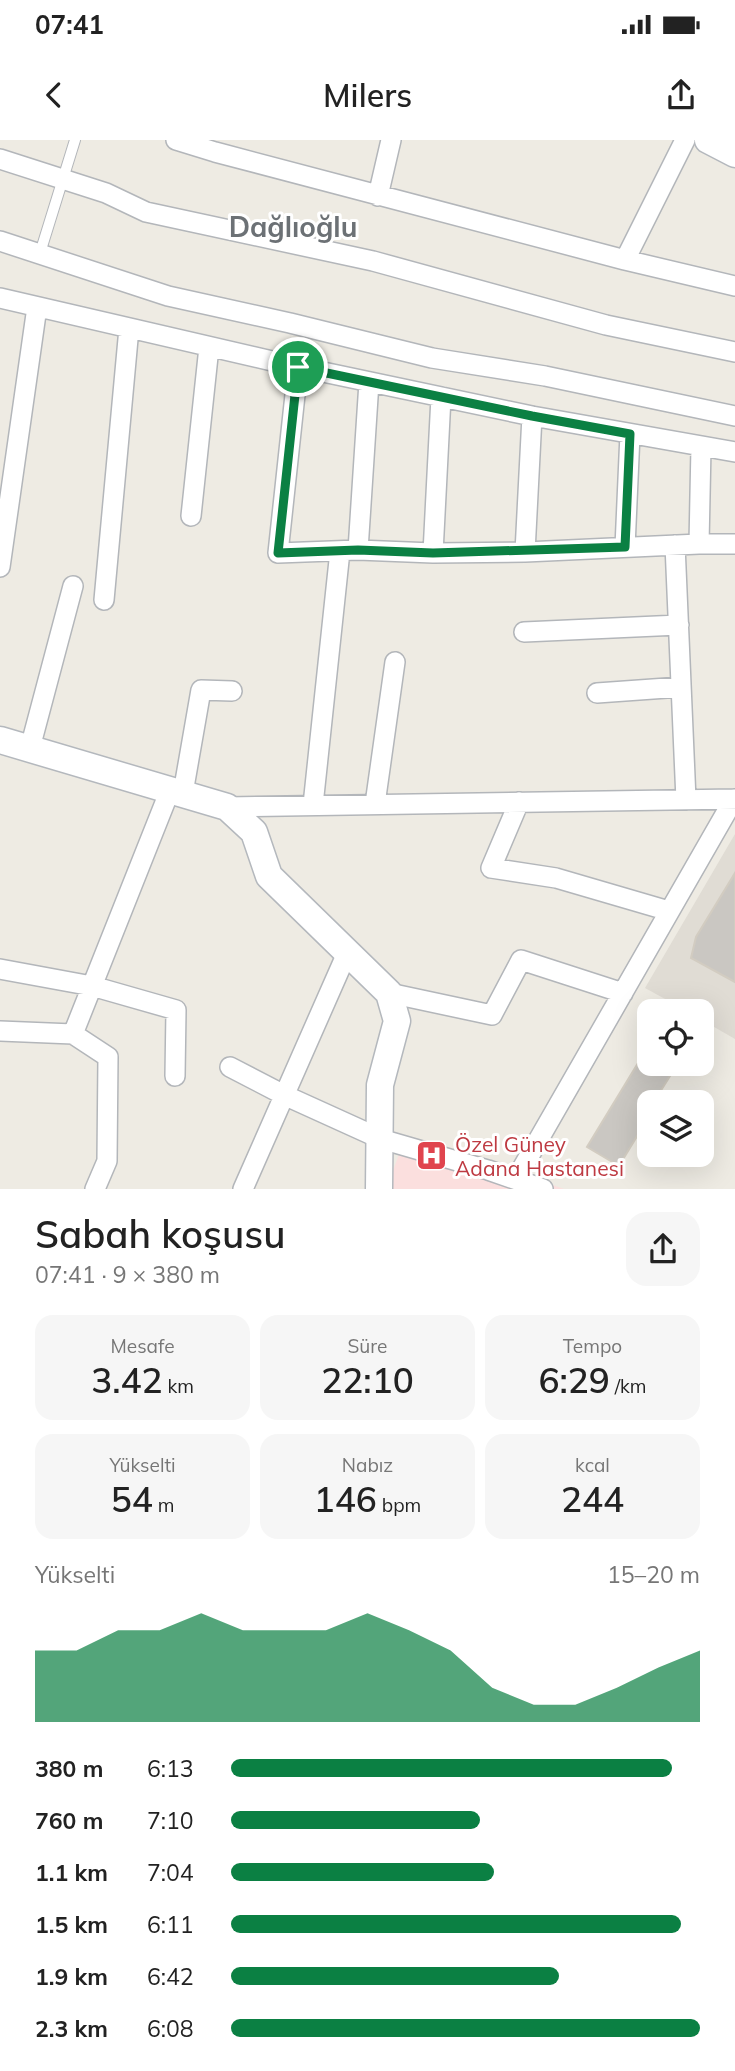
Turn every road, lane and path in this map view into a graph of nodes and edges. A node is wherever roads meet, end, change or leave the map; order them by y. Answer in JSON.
{"nodes":[{"id":1,"x":75,"y":140,"type":"edge"},
{"id":2,"x":176,"y":140,"type":"edge"},
{"id":3,"x":391,"y":140,"type":"edge"},
{"id":4,"x":685,"y":140,"type":"edge"},
{"id":5,"x":708,"y":140,"type":"edge"},
{"id":6,"x":217,"y":146,"type":"edge"},
{"id":7,"x":735,"y":154,"type":"edge"},
{"id":8,"x":0,"y":159,"type":"edge"},
{"id":9,"x":64,"y":179,"type":"junction"},
{"id":10,"x":378,"y":196,"type":"junction"},
{"id":11,"x":0,"y":241,"type":"edge"},
{"id":12,"x":40,"y":253,"type":"junction"},
{"id":13,"x":625,"y":260,"type":"junction"},
{"id":14,"x":735,"y":286,"type":"edge"},
{"id":15,"x":0,"y":298,"type":"edge"},
{"id":16,"x":37,"y":307,"type":"junction"},
{"id":17,"x":129,"y":328,"type":"junction"},
{"id":18,"x":209,"y":346,"type":"junction"},
{"id":19,"x":735,"y":352,"type":"edge"},
{"id":20,"x":298,"y":367,"type":"junction"},
{"id":21,"x":369,"y":382,"type":"junction"},
{"id":22,"x":441,"y":397,"type":"junction"},
{"id":23,"x":532,"y":416,"type":"junction"},
{"id":24,"x":735,"y":416,"type":"edge"},
{"id":25,"x":630,"y":434,"type":"junction"},
{"id":26,"x":701,"y":447,"type":"junction"},
{"id":27,"x":735,"y":452,"type":"edge"},
{"id":28,"x":191,"y":516,"type":"dead end"},
{"id":29,"x":699,"y":544,"type":"junction"},
{"id":30,"x":735,"y":544,"type":"edge"},
{"id":31,"x":675,"y":545,"type":"junction"},
{"id":32,"x":625,"y":547,"type":"junction"},
{"id":33,"x":349,"y":550,"type":"junction"},
{"id":34,"x":525,"y":551,"type":"junction"},
{"id":35,"x":433,"y":553,"type":"junction"},
{"id":36,"x":0,"y":566,"type":"edge"},
{"id":37,"x":73,"y":586,"type":"dead end"},
{"id":38,"x":104,"y":600,"type":"dead end"},
{"id":39,"x":679,"y":625,"type":"junction"},
{"id":40,"x":524,"y":632,"type":"dead end"},
{"id":41,"x":395,"y":662,"type":"dead end"},
{"id":42,"x":681,"y":687,"type":"junction"},
{"id":43,"x":232,"y":691,"type":"dead end"},
{"id":44,"x":597,"y":692,"type":"dead end"},
{"id":45,"x":0,"y":740,"type":"edge"},
{"id":46,"x":30,"y":748,"type":"junction"},
{"id":47,"x":176,"y":792,"type":"junction"},
{"id":48,"x":734,"y":799,"type":"edge"},
{"id":49,"x":686,"y":800,"type":"junction"},
{"id":50,"x":519,"y":802,"type":"junction"},
{"id":51,"x":375,"y":804,"type":"junction"},
{"id":52,"x":313,"y":805,"type":"junction"},
{"id":53,"x":227,"y":807,"type":"junction"},
{"id":54,"x":669,"y":911,"type":"junction"},
{"id":55,"x":348,"y":953,"type":"junction"},
{"id":56,"x":0,"y":969,"type":"edge"},
{"id":57,"x":92,"y":986,"type":"junction"},
{"id":58,"x":389,"y":992,"type":"junction"},
{"id":59,"x":622,"y":993,"type":"junction"},
{"id":60,"x":0,"y":1031,"type":"edge"},
{"id":61,"x":73,"y":1034,"type":"junction"},
{"id":62,"x":230,"y":1067,"type":"dead end"},
{"id":63,"x":175,"y":1076,"type":"dead end"},
{"id":64,"x":284,"y":1095,"type":"junction"},
{"id":65,"x":381,"y":1139,"type":"junction"},
{"id":66,"x":516,"y":1179,"type":"junction"},
{"id":67,"x":95,"y":1189,"type":"edge"},
{"id":68,"x":243,"y":1189,"type":"edge"},
{"id":69,"x":379,"y":1189,"type":"edge"},
{"id":70,"x":543,"y":1189,"type":"edge"}],
"edges":[{"from":1,"to":9,"type":"lane"},
{"from":2,"to":6,"type":"street"},
{"from":3,"to":10,"type":"street"},
{"from":4,"to":13,"type":"street"},
{"from":5,"to":7,"type":"main road"},
{"from":6,"to":10,"type":"street"},
{"from":8,"to":9,"type":"street"},
{"from":9,"to":12,"type":"lane"},
{"from":9,"to":19,"type":"street"},
{"from":10,"to":13,"type":"street"},
{"from":11,"to":12,"type":"street"},
{"from":12,"to":24,"type":"street"},
{"from":13,"to":14,"type":"street"},
{"from":15,"to":16,"type":"street"},
{"from":16,"to":17,"type":"street"},
{"from":16,"to":36,"type":"street"},
{"from":17,"to":18,"type":"street"},
{"from":17,"to":38,"type":"street"},
{"from":18,"to":20,"type":"street"},
{"from":18,"to":28,"type":"street"},
{"from":20,"to":21,"type":"street"},
{"from":20,"to":33,"type":"street"},
{"from":21,"to":22,"type":"street"},
{"from":21,"to":33,"type":"street"},
{"from":22,"to":23,"type":"street"},
{"from":22,"to":35,"type":"street"},
{"from":23,"to":25,"type":"street"},
{"from":23,"to":34,"type":"street"},
{"from":25,"to":26,"type":"street"},
{"from":25,"to":32,"type":"street"},
{"from":26,"to":27,"type":"street"},
{"from":26,"to":29,"type":"street"},
{"from":29,"to":30,"type":"street"},
{"from":29,"to":31,"type":"street"},
{"from":31,"to":32,"type":"street"},
{"from":31,"to":39,"type":"street"},
{"from":32,"to":34,"type":"street"},
{"from":33,"to":35,"type":"street"},
{"from":33,"to":52,"type":"street"},
{"from":34,"to":35,"type":"street"},
{"from":37,"to":46,"type":"street"},
{"from":39,"to":40,"type":"street"},
{"from":39,"to":42,"type":"street"},
{"from":41,"to":51,"type":"street"},
{"from":42,"to":44,"type":"street"},
{"from":42,"to":49,"type":"street"},
{"from":43,"to":47,"type":"street"},
{"from":45,"to":46,"type":"main road"},
{"from":46,"to":47,"type":"main road"},
{"from":47,"to":53,"type":"main road"},
{"from":47,"to":57,"type":"street"},
{"from":48,"to":49,"type":"street"},
{"from":48,"to":54,"type":"street"},
{"from":49,"to":50,"type":"street"},
{"from":50,"to":51,"type":"street"},
{"from":50,"to":54,"type":"street"},
{"from":51,"to":52,"type":"street"},
{"from":52,"to":53,"type":"street"},
{"from":53,"to":55,"type":"main road"},
{"from":54,"to":59,"type":"street"},
{"from":55,"to":58,"type":"main road"},
{"from":55,"to":64,"type":"street"},
{"from":56,"to":57,"type":"street"},
{"from":57,"to":61,"type":"street"},
{"from":57,"to":63,"type":"street"},
{"from":58,"to":59,"type":"street"},
{"from":58,"to":65,"type":"main road"},
{"from":59,"to":66,"type":"street"},
{"from":60,"to":61,"type":"street"},
{"from":61,"to":67,"type":"street"},
{"from":62,"to":64,"type":"street"},
{"from":64,"to":65,"type":"street"},
{"from":64,"to":68,"type":"street"},
{"from":65,"to":66,"type":"street"},
{"from":65,"to":69,"type":"main road"},
{"from":66,"to":70,"type":"street"}]}
